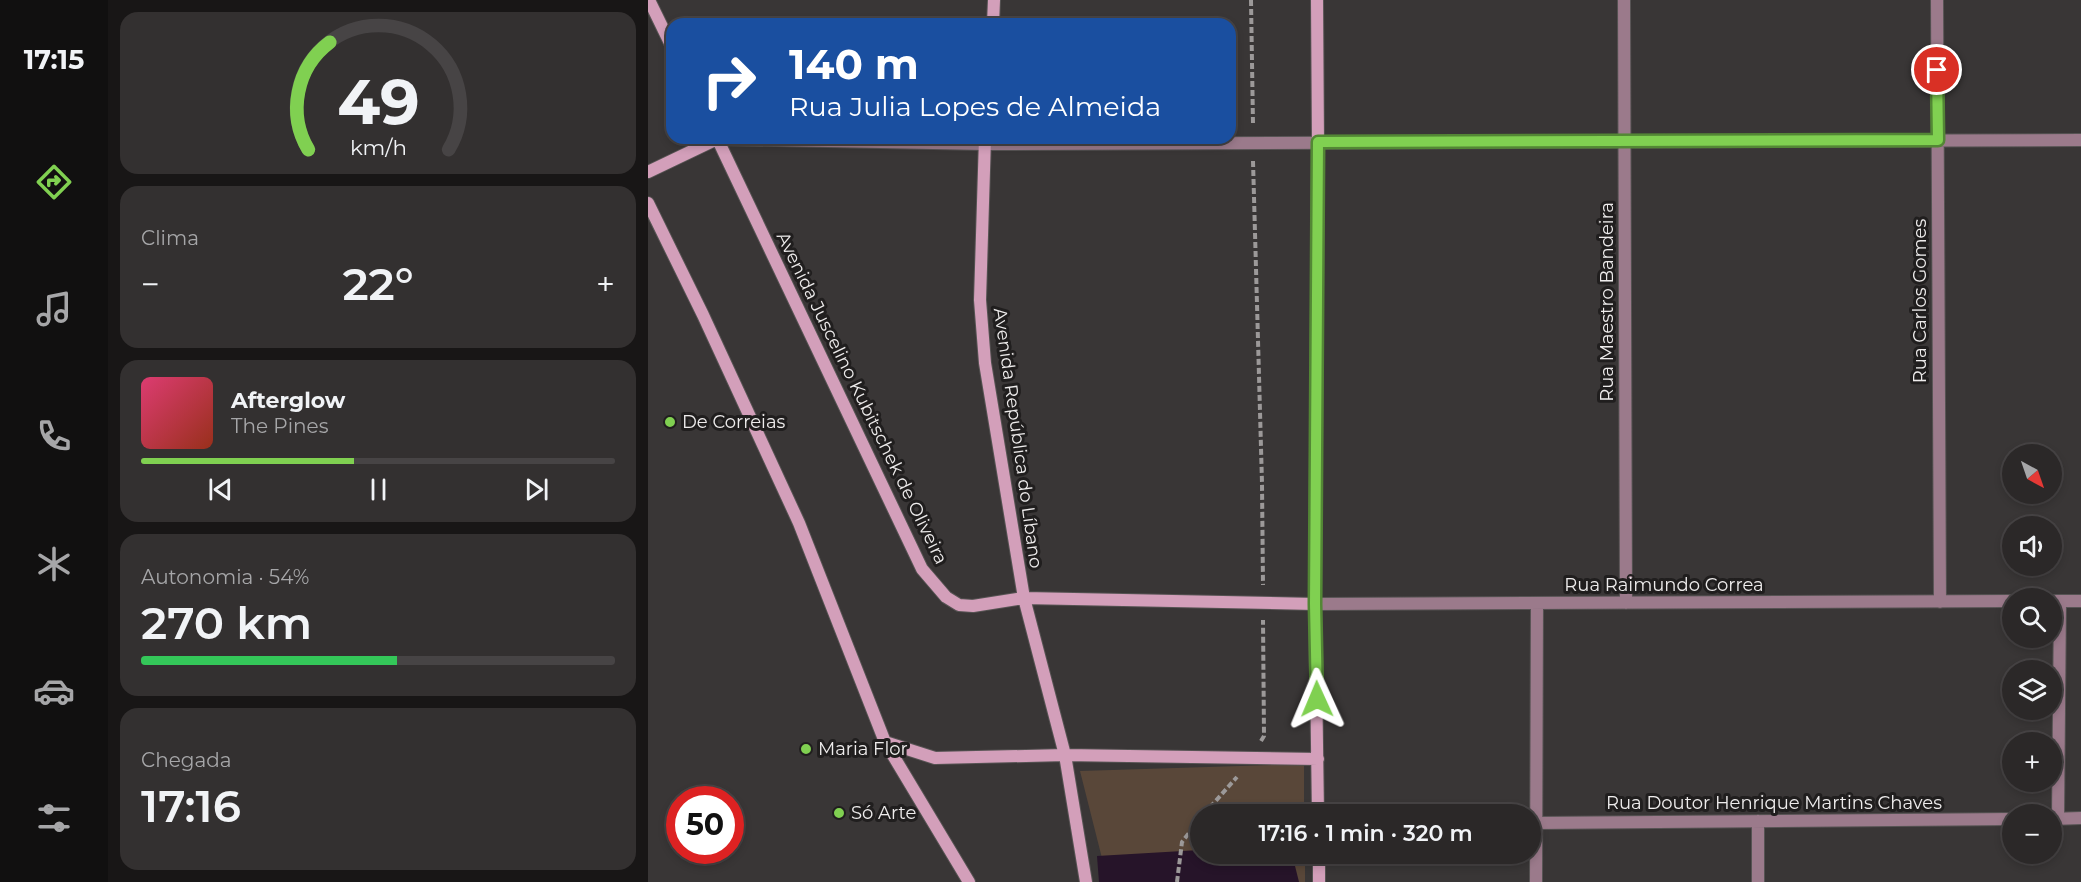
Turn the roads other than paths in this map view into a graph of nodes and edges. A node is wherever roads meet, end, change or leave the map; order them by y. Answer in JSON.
{"nodes":[{"id":1,"x":649,"y":0,"type":"edge"},
{"id":2,"x":994,"y":0,"type":"edge"},
{"id":3,"x":1317,"y":0,"type":"edge"},
{"id":4,"x":1624,"y":0,"type":"edge"},
{"id":5,"x":1937,"y":0,"type":"edge"},
{"id":6,"x":993,"y":18,"type":"edge"},
{"id":7,"x":666,"y":35,"type":"edge"},
{"id":8,"x":1938,"y":140,"type":"junction"},
{"id":9,"x":2081,"y":140,"type":"edge"},
{"id":10,"x":1624,"y":141,"type":"junction"},
{"id":11,"x":1318,"y":142,"type":"junction"},
{"id":12,"x":1236,"y":143,"type":"edge"},
{"id":13,"x":707,"y":144,"type":"edge"},
{"id":14,"x":719,"y":144,"type":"edge"},
{"id":15,"x":985,"y":144,"type":"edge"},
{"id":16,"x":648,"y":172,"type":"edge"},
{"id":17,"x":648,"y":203,"type":"edge"},
{"id":18,"x":1023,"y":598,"type":"junction"},
{"id":19,"x":2062,"y":601,"type":"edge"},
{"id":20,"x":2081,"y":601,"type":"edge"},
{"id":21,"x":1940,"y":602,"type":"junction"},
{"id":22,"x":2002,"y":602,"type":"edge"},
{"id":23,"x":1537,"y":603,"type":"junction"},
{"id":24,"x":1626,"y":603,"type":"junction"},
{"id":25,"x":1315,"y":604,"type":"junction"},
{"id":26,"x":2056,"y":648,"type":"edge"},
{"id":27,"x":885,"y":742,"type":"junction"},
{"id":28,"x":1065,"y":755,"type":"junction"},
{"id":29,"x":1318,"y":759,"type":"junction"},
{"id":30,"x":1318,"y":804,"type":"edge"},
{"id":31,"x":1535,"y":804,"type":"edge"},
{"id":32,"x":2055,"y":804,"type":"edge"},
{"id":33,"x":2062,"y":818,"type":"edge"},
{"id":34,"x":2081,"y":818,"type":"edge"},
{"id":35,"x":2002,"y":819,"type":"edge"},
{"id":36,"x":1758,"y":821,"type":"junction"},
{"id":37,"x":1541,"y":823,"type":"edge"},
{"id":38,"x":1319,"y":864,"type":"edge"},
{"id":39,"x":1536,"y":864,"type":"edge"},
{"id":40,"x":969,"y":882,"type":"edge"},
{"id":41,"x":1086,"y":882,"type":"edge"},
{"id":42,"x":1319,"y":882,"type":"edge"},
{"id":43,"x":1536,"y":882,"type":"edge"},
{"id":44,"x":1758,"y":882,"type":"edge"}],
"edges":[{"from":1,"to":7,"type":"main road"},
{"from":2,"to":6,"type":"main road"},
{"from":3,"to":11,"type":"main road"},
{"from":4,"to":10,"type":"street","name":"Rua Maestro Bandeira"},
{"from":5,"to":8,"type":"street","name":"Rua Carlos Gomes"},
{"from":8,"to":9,"type":"street"},
{"from":8,"to":10,"type":"street"},
{"from":8,"to":21,"type":"street","name":"Rua Carlos Gomes"},
{"from":10,"to":11,"type":"street"},
{"from":10,"to":24,"type":"street","name":"Rua Maestro Bandeira"},
{"from":11,"to":12,"type":"street"},
{"from":11,"to":25,"type":"main road"},
{"from":13,"to":16,"type":"main road"},
{"from":14,"to":18,"type":"main road","name":"Avenida Juscelino Kubitschek de Oliveira"},
{"from":15,"to":18,"type":"main road","name":"Avenida República do Líbano"},
{"from":17,"to":27,"type":"main road"},
{"from":18,"to":25,"type":"main road","name":"Avenida Juscelino Kubitschek de Oliveira"},
{"from":18,"to":28,"type":"main road","name":"Avenida República do Líbano"},
{"from":19,"to":20,"type":"street"},
{"from":21,"to":22,"type":"street","name":"Rua Raimundo Correa"},
{"from":21,"to":24,"type":"street","name":"Rua Raimundo Correa"},
{"from":23,"to":24,"type":"street","name":"Rua Raimundo Correa"},
{"from":23,"to":25,"type":"street","name":"Rua Raimundo Correa"},
{"from":23,"to":31,"type":"street"},
{"from":25,"to":29,"type":"main road"},
{"from":26,"to":32,"type":"street"},
{"from":27,"to":28,"type":"main road"},
{"from":27,"to":40,"type":"main road"},
{"from":28,"to":29,"type":"main road"},
{"from":28,"to":41,"type":"main road","name":"Avenida República do Líbano"},
{"from":29,"to":30,"type":"main road"},
{"from":33,"to":34,"type":"street"},
{"from":35,"to":36,"type":"street","name":"Rua Doutor Henrique Martins Chaves"},
{"from":36,"to":37,"type":"street","name":"Rua Doutor Henrique Martins Chaves"},
{"from":36,"to":44,"type":"street"},
{"from":38,"to":42,"type":"main road"},
{"from":39,"to":43,"type":"street"}]}
